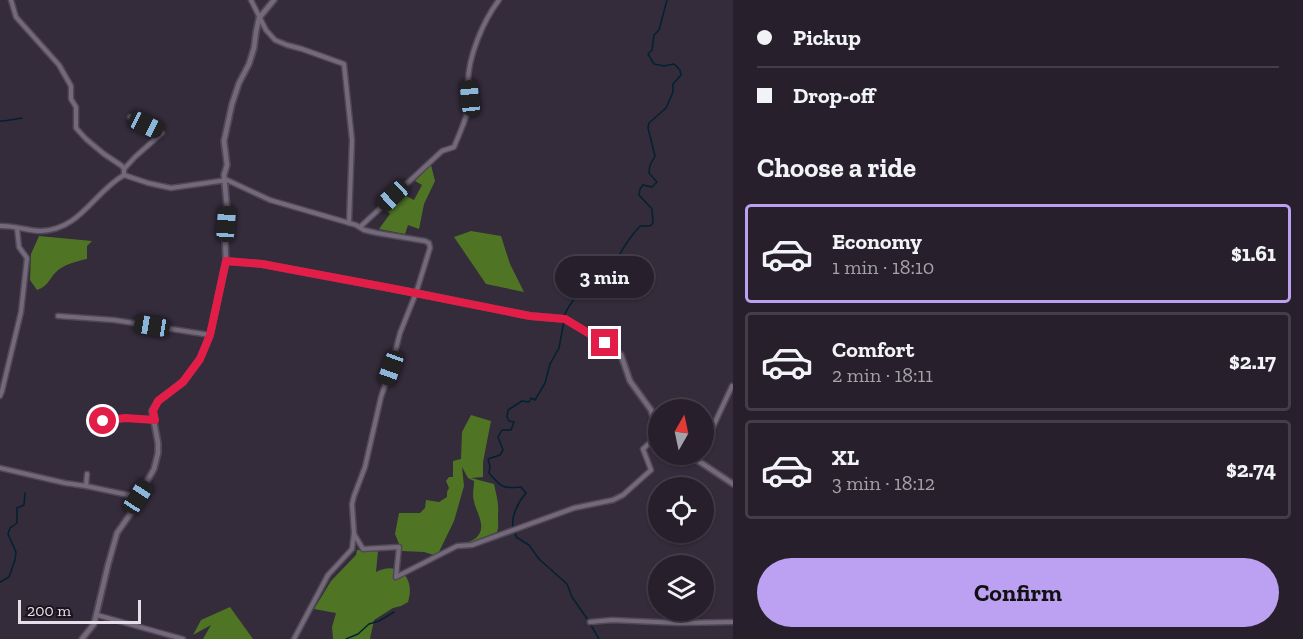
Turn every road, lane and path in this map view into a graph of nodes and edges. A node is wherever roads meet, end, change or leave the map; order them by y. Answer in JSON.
{"nodes":[{"id":1,"x":11,"y":0,"type":"edge"},
{"id":2,"x":251,"y":0,"type":"edge"},
{"id":3,"x":274,"y":0,"type":"edge"},
{"id":4,"x":499,"y":0,"type":"edge"},
{"id":5,"x":260,"y":18,"type":"junction"},
{"id":6,"x":130,"y":117,"type":"dead end"},
{"id":7,"x":124,"y":169,"type":"junction"},
{"id":8,"x":124,"y":175,"type":"junction"},
{"id":9,"x":225,"y":182,"type":"junction"},
{"id":10,"x":350,"y":223,"type":"junction"},
{"id":11,"x":0,"y":226,"type":"edge"},
{"id":12,"x":360,"y":227,"type":"junction"},
{"id":13,"x":17,"y":228,"type":"junction"},
{"id":14,"x":226,"y":261,"type":"junction"},
{"id":15,"x":416,"y":293,"type":"junction"},
{"id":16,"x":58,"y":316,"type":"dead end"},
{"id":17,"x":210,"y":335,"type":"junction"},
{"id":18,"x":732,"y":386,"type":"edge"},
{"id":19,"x":0,"y":396,"type":"edge"},
{"id":20,"x":648,"y":406,"type":"edge"},
{"id":21,"x":100,"y":414,"type":"dead end"},
{"id":22,"x":155,"y":420,"type":"junction"},
{"id":23,"x":714,"y":425,"type":"edge"},
{"id":24,"x":648,"y":444,"type":"edge"},
{"id":25,"x":648,"y":462,"type":"edge"},
{"id":26,"x":649,"y":465,"type":"edge"},
{"id":27,"x":708,"y":465,"type":"edge"},
{"id":28,"x":0,"y":468,"type":"edge"},
{"id":29,"x":87,"y":474,"type":"dead end"},
{"id":30,"x":733,"y":484,"type":"edge"},
{"id":31,"x":86,"y":486,"type":"junction"},
{"id":32,"x":138,"y":497,"type":"junction"},
{"id":33,"x":354,"y":533,"type":"junction"},
{"id":34,"x":97,"y":615,"type":"junction"},
{"id":35,"x":590,"y":622,"type":"dead end"},
{"id":36,"x":733,"y":622,"type":"edge"},
{"id":37,"x":82,"y":639,"type":"edge"},
{"id":38,"x":183,"y":639,"type":"edge"},
{"id":39,"x":294,"y":639,"type":"edge"}],
"edges":[{"from":1,"to":7,"type":"street"},
{"from":2,"to":5,"type":"street"},
{"from":3,"to":5,"type":"street"},
{"from":4,"to":12,"type":"street"},
{"from":5,"to":9,"type":"street"},
{"from":5,"to":10,"type":"street"},
{"from":6,"to":7,"type":"street"},
{"from":7,"to":8,"type":"street"},
{"from":8,"to":9,"type":"street"},
{"from":8,"to":13,"type":"street"},
{"from":9,"to":10,"type":"street"},
{"from":9,"to":14,"type":"street"},
{"from":10,"to":12,"type":"street"},
{"from":11,"to":13,"type":"street"},
{"from":12,"to":15,"type":"street"},
{"from":13,"to":19,"type":"street"},
{"from":14,"to":15,"type":"street"},
{"from":14,"to":17,"type":"street"},
{"from":15,"to":20,"type":"street"},
{"from":15,"to":33,"type":"street"},
{"from":16,"to":17,"type":"street"},
{"from":17,"to":22,"type":"street"},
{"from":18,"to":23,"type":"street"},
{"from":21,"to":22,"type":"street"},
{"from":22,"to":32,"type":"street"},
{"from":24,"to":25,"type":"street"},
{"from":26,"to":33,"type":"street"},
{"from":27,"to":30,"type":"street"},
{"from":28,"to":31,"type":"street"},
{"from":29,"to":31,"type":"street"},
{"from":31,"to":32,"type":"street"},
{"from":32,"to":34,"type":"street"},
{"from":33,"to":39,"type":"street"},
{"from":34,"to":37,"type":"street"},
{"from":34,"to":38,"type":"street"},
{"from":35,"to":36,"type":"street"}]}
